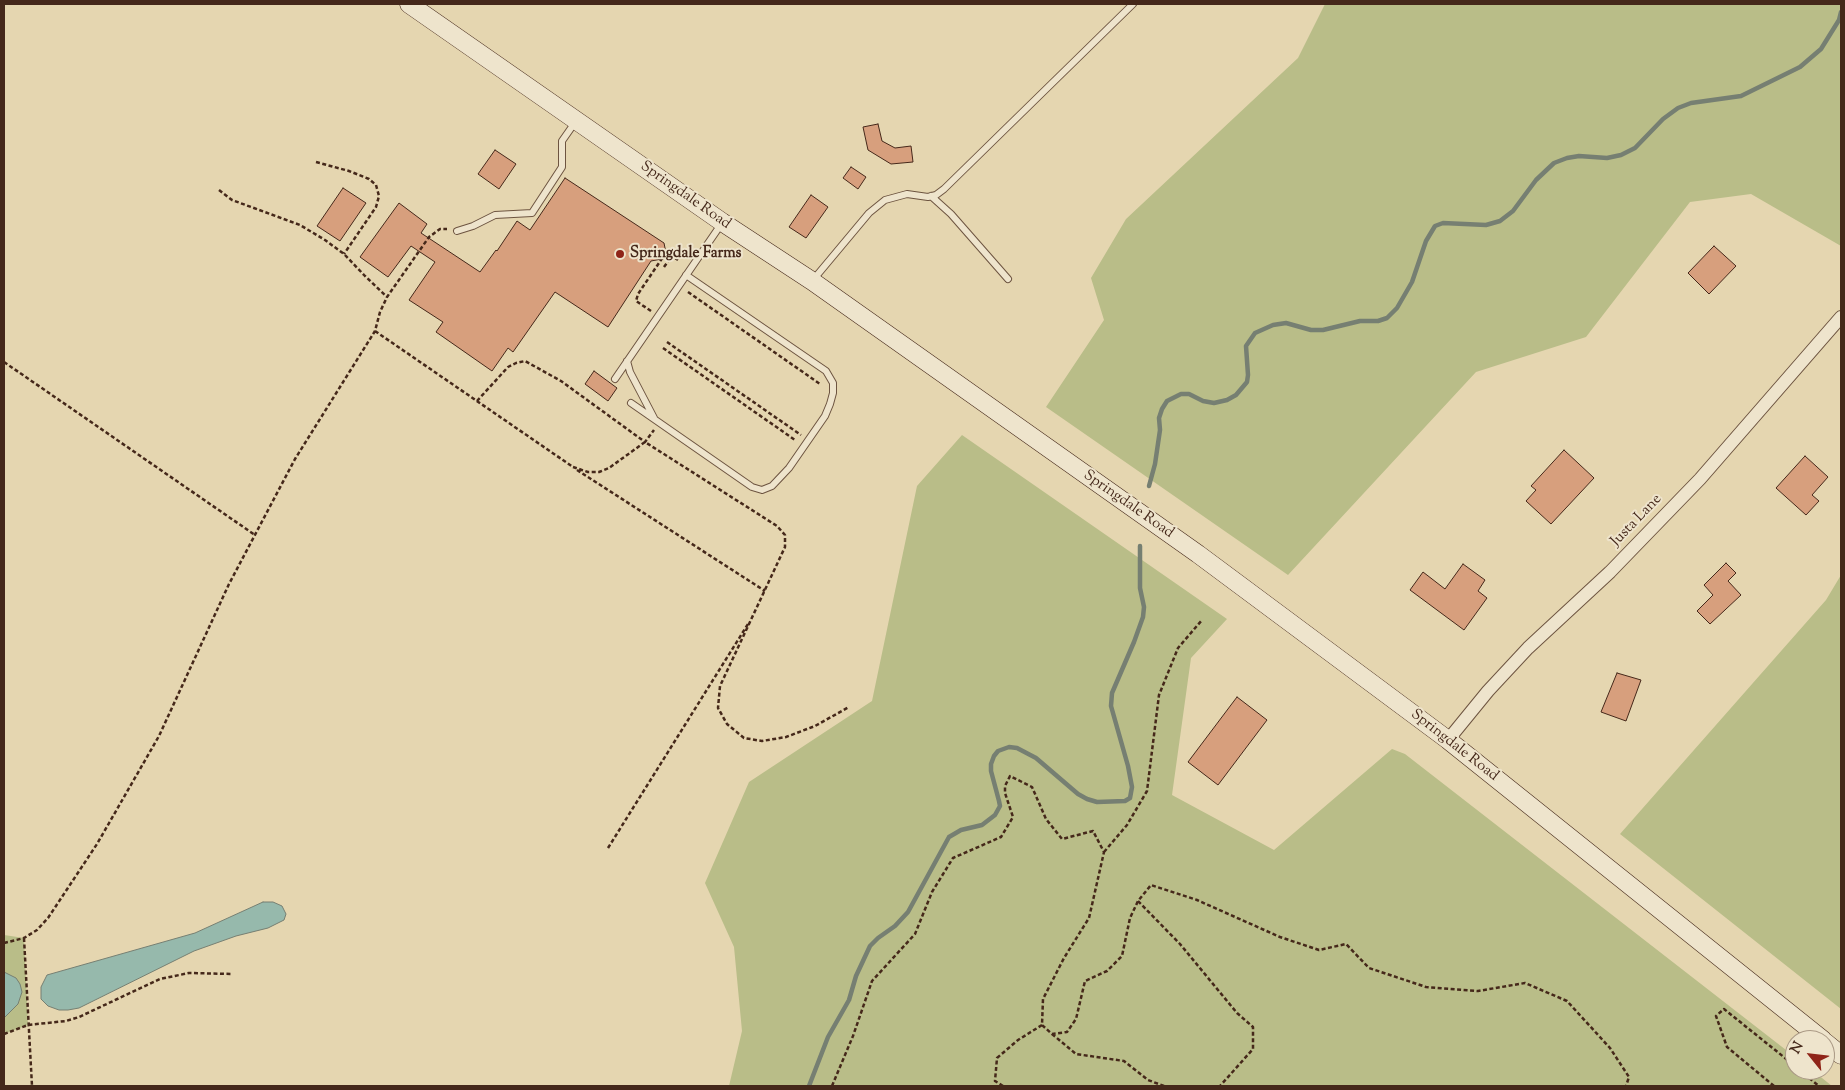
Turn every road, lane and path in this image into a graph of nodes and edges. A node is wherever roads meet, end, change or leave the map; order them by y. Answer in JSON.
{"nodes":[{"id":1,"x":409,"y":4,"type":"edge"},
{"id":2,"x":1133,"y":4,"type":"edge"},
{"id":3,"x":577,"y":120,"type":"junction"},
{"id":4,"x":316,"y":162,"type":"dead end"},
{"id":5,"x":218,"y":190,"type":"dead end"},
{"id":6,"x":931,"y":196,"type":"junction"},
{"id":7,"x":722,"y":222,"type":"junction"},
{"id":8,"x":457,"y":231,"type":"joint"},
{"id":9,"x":662,"y":252,"type":"junction"},
{"id":10,"x":653,"y":253,"type":"dead end"},
{"id":11,"x":344,"y":254,"type":"junction"},
{"id":12,"x":672,"y":256,"type":"junction"},
{"id":13,"x":661,"y":260,"type":"junction"},
{"id":14,"x":678,"y":260,"type":"dead end"},
{"id":15,"x":666,"y":264,"type":"junction"},
{"id":16,"x":664,"y":267,"type":"dead end"},
{"id":17,"x":686,"y":275,"type":"junction"},
{"id":18,"x":1008,"y":279,"type":"dead end"},
{"id":19,"x":812,"y":282,"type":"junction"},
{"id":20,"x":688,"y":292,"type":"dead end"},
{"id":21,"x":387,"y":297,"type":"junction"},
{"id":22,"x":658,"y":316,"type":"junction"},
{"id":23,"x":1841,"y":317,"type":"edge"},
{"id":24,"x":375,"y":331,"type":"junction"},
{"id":25,"x":667,"y":342,"type":"dead end"},
{"id":26,"x":663,"y":348,"type":"dead end"},
{"id":27,"x":691,"y":359,"type":"junction"},
{"id":28,"x":627,"y":361,"type":"junction"},
{"id":29,"x":4,"y":362,"type":"edge"},
{"id":30,"x":687,"y":365,"type":"junction"},
{"id":31,"x":714,"y":375,"type":"junction"},
{"id":32,"x":615,"y":379,"type":"dead end"},
{"id":33,"x":710,"y":381,"type":"junction"},
{"id":34,"x":736,"y":390,"type":"junction"},
{"id":35,"x":833,"y":393,"type":"junction"},
{"id":36,"x":732,"y":396,"type":"junction"},
{"id":37,"x":477,"y":401,"type":"junction"},
{"id":38,"x":631,"y":403,"type":"dead end"},
{"id":39,"x":758,"y":405,"type":"junction"},
{"id":40,"x":754,"y":411,"type":"junction"},
{"id":41,"x":657,"y":421,"type":"junction"},
{"id":42,"x":780,"y":421,"type":"junction"},
{"id":43,"x":776,"y":427,"type":"junction"},
{"id":44,"x":645,"y":442,"type":"junction"},
{"id":45,"x":573,"y":467,"type":"junction"},
{"id":46,"x":255,"y":535,"type":"junction"},
{"id":47,"x":765,"y":591,"type":"junction"},
{"id":48,"x":754,"y":615,"type":"junction"},
{"id":49,"x":1202,"y":620,"type":"dead end"},
{"id":50,"x":849,"y":707,"type":"dead end"},
{"id":51,"x":1448,"y":740,"type":"junction"},
{"id":52,"x":608,"y":848,"type":"dead end"},
{"id":53,"x":1104,"y":852,"type":"junction"},
{"id":54,"x":1138,"y":900,"type":"junction"},
{"id":55,"x":24,"y":938,"type":"junction"},
{"id":56,"x":4,"y":943,"type":"edge"},
{"id":57,"x":232,"y":974,"type":"dead end"},
{"id":58,"x":28,"y":1025,"type":"junction"},
{"id":59,"x":1042,"y":1025,"type":"junction"},
{"id":60,"x":1810,"y":1030,"type":"edge"},
{"id":61,"x":4,"y":1034,"type":"edge"},
{"id":62,"x":1052,"y":1034,"type":"junction"},
{"id":63,"x":1785,"y":1058,"type":"edge"},
{"id":64,"x":32,"y":1086,"type":"edge"},
{"id":65,"x":832,"y":1086,"type":"edge"},
{"id":66,"x":1003,"y":1086,"type":"edge"},
{"id":67,"x":1164,"y":1086,"type":"edge"},
{"id":68,"x":1220,"y":1086,"type":"edge"},
{"id":69,"x":1626,"y":1086,"type":"edge"},
{"id":70,"x":1774,"y":1086,"type":"edge"}],
"edges":[{"from":1,"to":3,"type":"main road","name":"Springdale Road"},
{"from":2,"to":6,"type":"lane"},
{"from":3,"to":7,"type":"main road","name":"Springdale Road"},
{"from":3,"to":8,"type":"lane"},
{"from":4,"to":11,"type":"path"},
{"from":5,"to":11,"type":"path"},
{"from":6,"to":18,"type":"lane"},
{"from":6,"to":19,"type":"lane"},
{"from":7,"to":17,"type":"lane"},
{"from":7,"to":19,"type":"main road","name":"Springdale Road"},
{"from":8,"to":21,"type":"path"},
{"from":9,"to":10,"type":"path"},
{"from":9,"to":12,"type":"path"},
{"from":9,"to":13,"type":"path"},
{"from":11,"to":21,"type":"path"},
{"from":12,"to":14,"type":"path"},
{"from":12,"to":15,"type":"path"},
{"from":13,"to":15,"type":"path"},
{"from":13,"to":22,"type":"path"},
{"from":15,"to":16,"type":"path"},
{"from":17,"to":22,"type":"lane"},
{"from":17,"to":35,"type":"lane"},
{"from":19,"to":51,"type":"main road","name":"Springdale Road"},
{"from":20,"to":35,"type":"path"},
{"from":21,"to":24,"type":"path"},
{"from":22,"to":28,"type":"lane"},
{"from":23,"to":51,"type":"street","name":"Justa Lane"},
{"from":24,"to":37,"type":"path"},
{"from":24,"to":46,"type":"path"},
{"from":25,"to":27,"type":"path"},
{"from":26,"to":30,"type":"path"},
{"from":27,"to":30,"type":"path"},
{"from":27,"to":31,"type":"path"},
{"from":28,"to":32,"type":"lane"},
{"from":28,"to":41,"type":"lane"},
{"from":29,"to":46,"type":"path"},
{"from":30,"to":33,"type":"path"},
{"from":31,"to":33,"type":"path"},
{"from":31,"to":34,"type":"path"},
{"from":33,"to":36,"type":"path"},
{"from":34,"to":36,"type":"path"},
{"from":34,"to":39,"type":"path"},
{"from":35,"to":41,"type":"lane"},
{"from":36,"to":40,"type":"path"},
{"from":37,"to":44,"type":"path"},
{"from":37,"to":45,"type":"path"},
{"from":38,"to":41,"type":"lane"},
{"from":39,"to":40,"type":"path"},
{"from":39,"to":42,"type":"path"},
{"from":40,"to":43,"type":"path"},
{"from":41,"to":44,"type":"path"},
{"from":42,"to":43,"type":"path"},
{"from":42,"to":43,"type":"path"},
{"from":44,"to":45,"type":"path"},
{"from":44,"to":47,"type":"path"},
{"from":45,"to":47,"type":"path"},
{"from":46,"to":55,"type":"path"},
{"from":47,"to":48,"type":"path"},
{"from":48,"to":50,"type":"path"},
{"from":48,"to":52,"type":"path"},
{"from":49,"to":53,"type":"path"},
{"from":51,"to":60,"type":"main road","name":"Springdale Road"},
{"from":53,"to":59,"type":"path"},
{"from":53,"to":65,"type":"path"},
{"from":54,"to":62,"type":"path"},
{"from":54,"to":68,"type":"path"},
{"from":54,"to":69,"type":"path"},
{"from":55,"to":56,"type":"path"},
{"from":55,"to":58,"type":"path"},
{"from":57,"to":58,"type":"path"},
{"from":58,"to":61,"type":"path"},
{"from":58,"to":64,"type":"path"},
{"from":59,"to":62,"type":"path"},
{"from":59,"to":66,"type":"path"},
{"from":62,"to":67,"type":"path"},
{"from":63,"to":70,"type":"path"}]}
